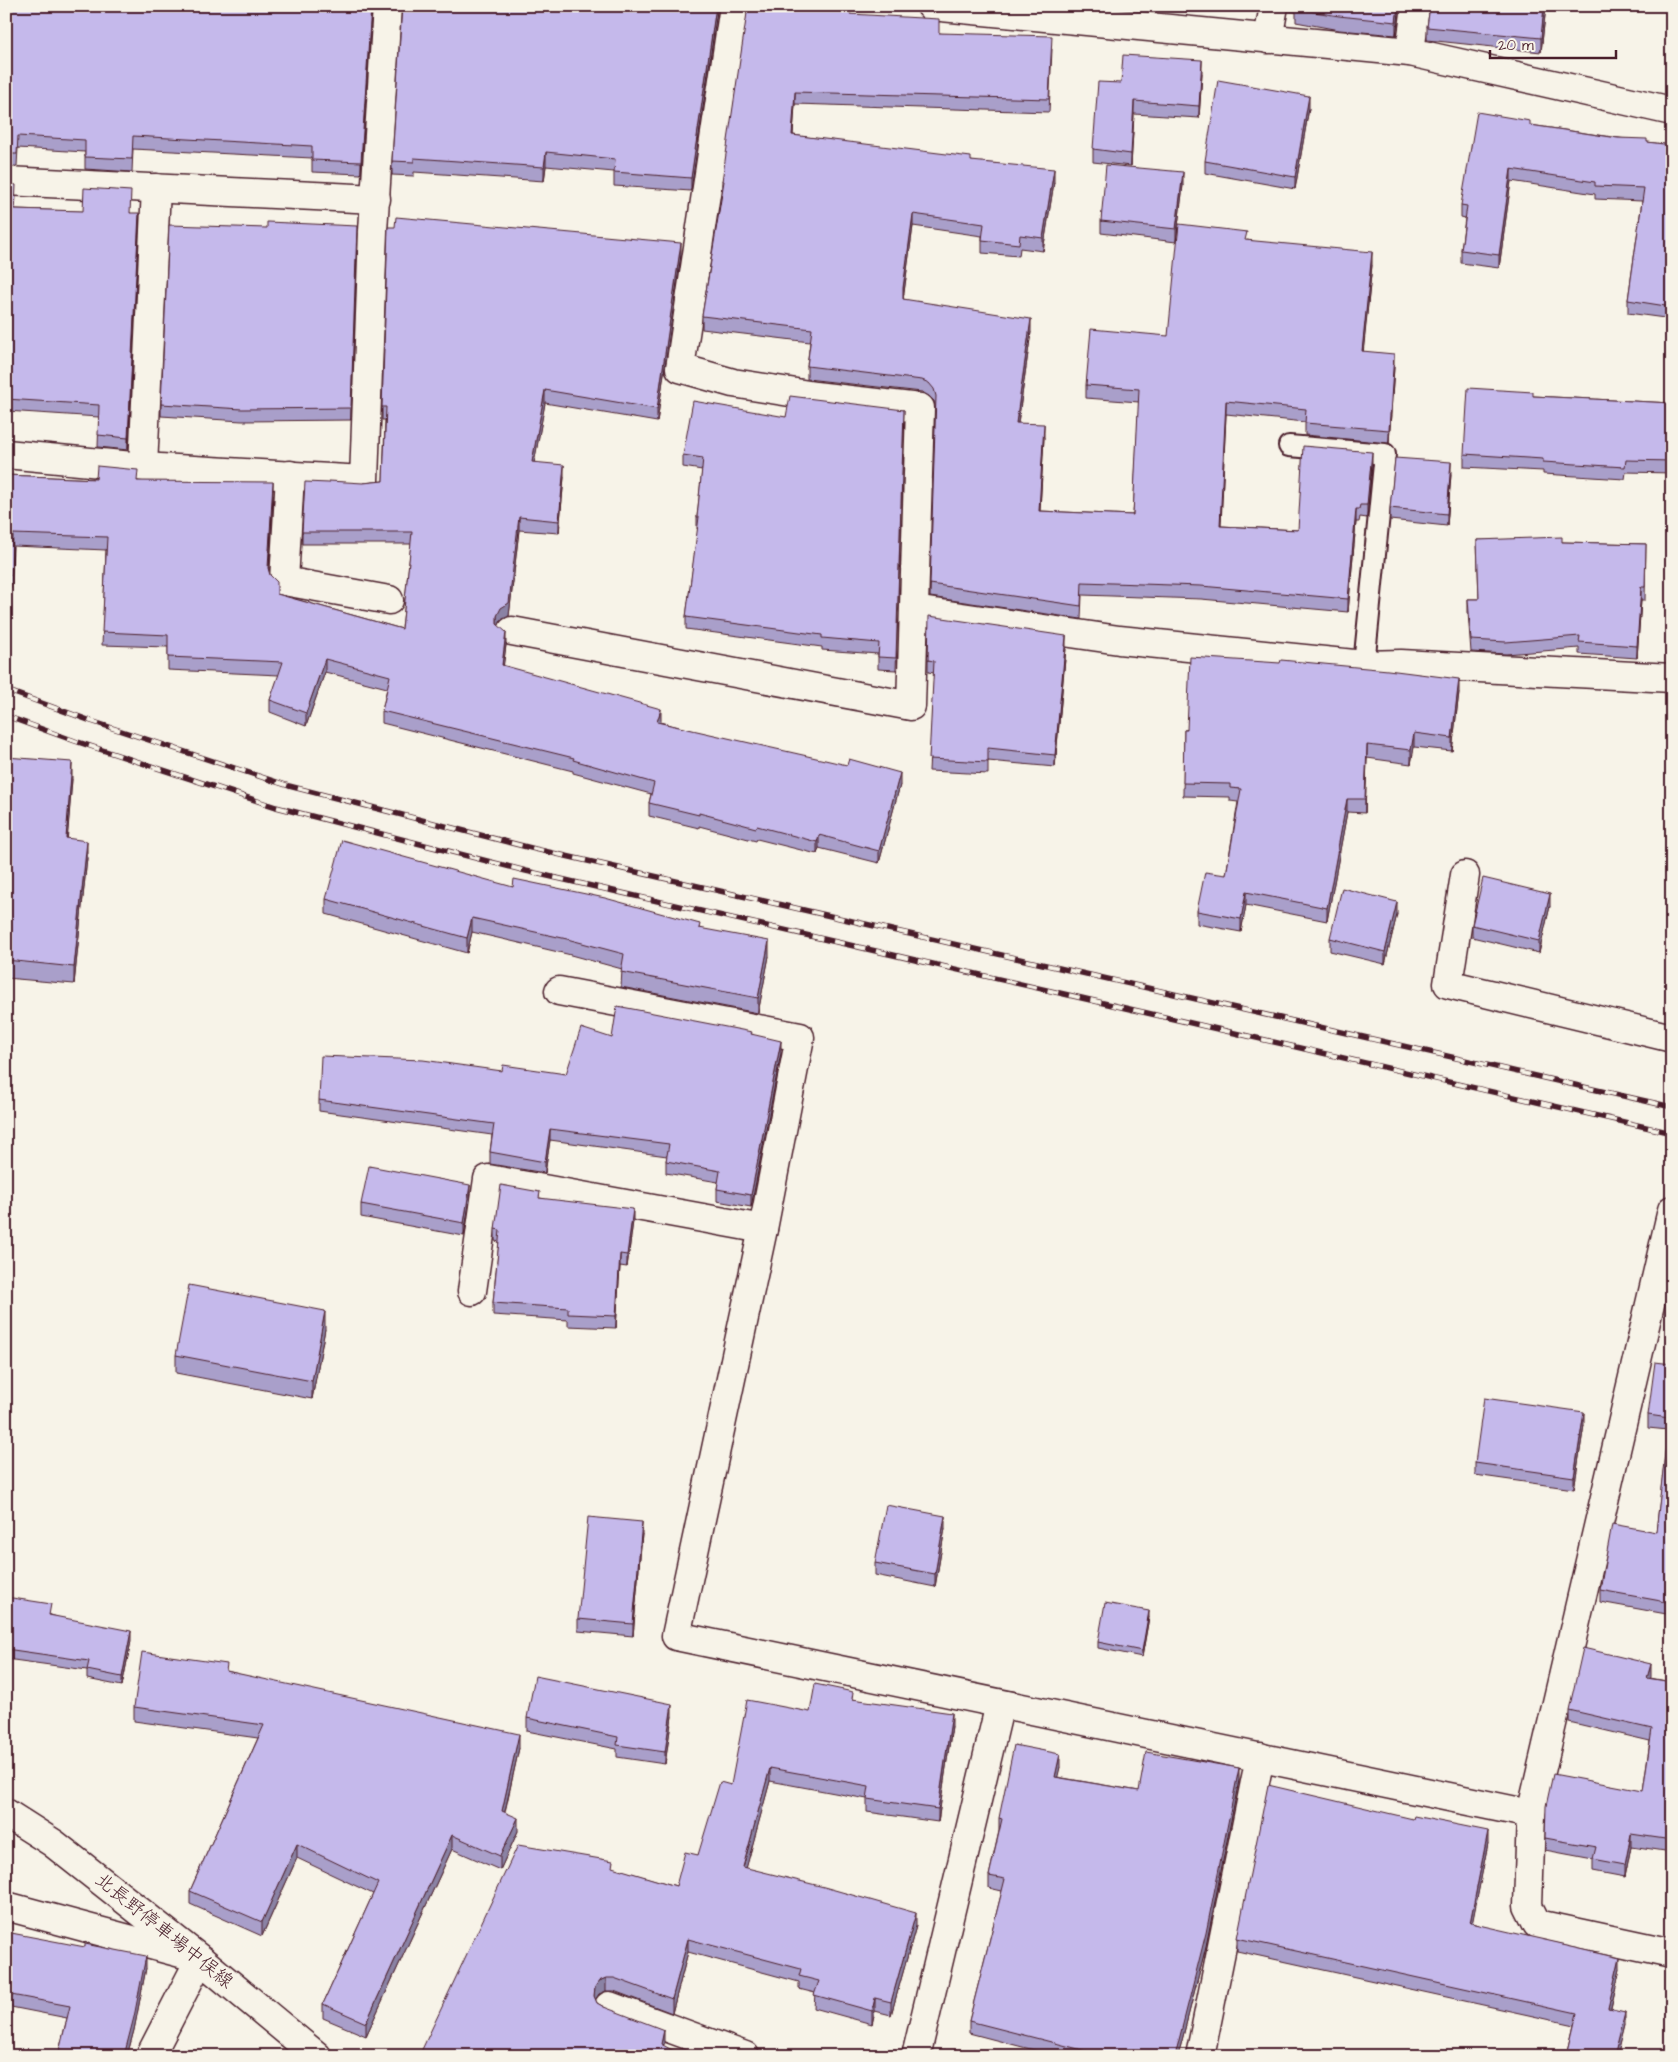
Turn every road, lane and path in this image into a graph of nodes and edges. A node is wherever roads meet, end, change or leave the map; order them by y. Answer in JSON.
{"nodes":[{"id":1,"x":387,"y":6,"type":"edge"},
{"id":2,"x":734,"y":6,"type":"edge"},
{"id":3,"x":931,"y":6,"type":"edge"},
{"id":4,"x":1274,"y":6,"type":"edge"},
{"id":5,"x":1416,"y":6,"type":"edge"},
{"id":6,"x":1033,"y":11,"type":"edge"},
{"id":7,"x":1268,"y":39,"type":"junction"},
{"id":8,"x":1410,"y":52,"type":"junction"},
{"id":9,"x":1672,"y":111,"type":"edge"},
{"id":10,"x":6,"y":181,"type":"edge"},
{"id":11,"x":156,"y":188,"type":"junction"},
{"id":12,"x":376,"y":199,"type":"junction"},
{"id":13,"x":1289,"y":446,"type":"dead end"},
{"id":14,"x":6,"y":454,"type":"edge"},
{"id":15,"x":143,"y":467,"type":"junction"},
{"id":16,"x":290,"y":475,"type":"junction"},
{"id":17,"x":389,"y":600,"type":"dead end"},
{"id":18,"x":914,"y":610,"type":"junction"},
{"id":19,"x":512,"y":630,"type":"dead end"},
{"id":20,"x":1364,"y":665,"type":"junction"},
{"id":21,"x":1672,"y":678,"type":"edge"},
{"id":22,"x":1465,"y":875,"type":"dead end"},
{"id":23,"x":559,"y":991,"type":"dead end"},
{"id":24,"x":1672,"y":1038,"type":"edge"},
{"id":25,"x":1672,"y":1210,"type":"edge"},
{"id":26,"x":763,"y":1229,"type":"junction"},
{"id":27,"x":472,"y":1291,"type":"dead end"},
{"id":28,"x":1000,"y":1704,"type":"junction"},
{"id":29,"x":1260,"y":1758,"type":"junction"},
{"id":30,"x":6,"y":1813,"type":"edge"},
{"id":31,"x":1531,"y":1814,"type":"junction"},
{"id":32,"x":6,"y":1906,"type":"edge"},
{"id":33,"x":1672,"y":1953,"type":"edge"},
{"id":34,"x":200,"y":1959,"type":"junction"},
{"id":35,"x":609,"y":2006,"type":"dead end"},
{"id":36,"x":150,"y":2056,"type":"edge"},
{"id":37,"x":317,"y":2056,"type":"edge"},
{"id":38,"x":745,"y":2056,"type":"edge"},
{"id":39,"x":916,"y":2056,"type":"edge"},
{"id":40,"x":1200,"y":2056,"type":"edge"}],
"edges":[{"from":1,"to":12,"type":"street"},
{"from":2,"to":18,"type":"street"},
{"from":3,"to":6,"type":"street"},
{"from":4,"to":7,"type":"street"},
{"from":5,"to":8,"type":"street"},
{"from":6,"to":7,"type":"street"},
{"from":7,"to":8,"type":"street"},
{"from":8,"to":9,"type":"street"},
{"from":10,"to":11,"type":"street"},
{"from":11,"to":12,"type":"street"},
{"from":11,"to":15,"type":"street"},
{"from":12,"to":16,"type":"street"},
{"from":13,"to":20,"type":"lane"},
{"from":14,"to":15,"type":"street"},
{"from":15,"to":16,"type":"street"},
{"from":16,"to":17,"type":"street"},
{"from":18,"to":19,"type":"street"},
{"from":18,"to":20,"type":"street"},
{"from":20,"to":21,"type":"street"},
{"from":22,"to":24,"type":"street"},
{"from":23,"to":26,"type":"street"},
{"from":25,"to":31,"type":"street"},
{"from":26,"to":27,"type":"street"},
{"from":26,"to":28,"type":"street"},
{"from":28,"to":29,"type":"street"},
{"from":28,"to":39,"type":"street"},
{"from":29,"to":31,"type":"street"},
{"from":29,"to":40,"type":"street"},
{"from":30,"to":34,"type":"street","name":"北長野停車場中俣線"},
{"from":31,"to":33,"type":"street"},
{"from":32,"to":34,"type":"street"},
{"from":34,"to":36,"type":"street"},
{"from":34,"to":37,"type":"street","name":"北長野停車場中俣線"},
{"from":35,"to":38,"type":"street"}]}
